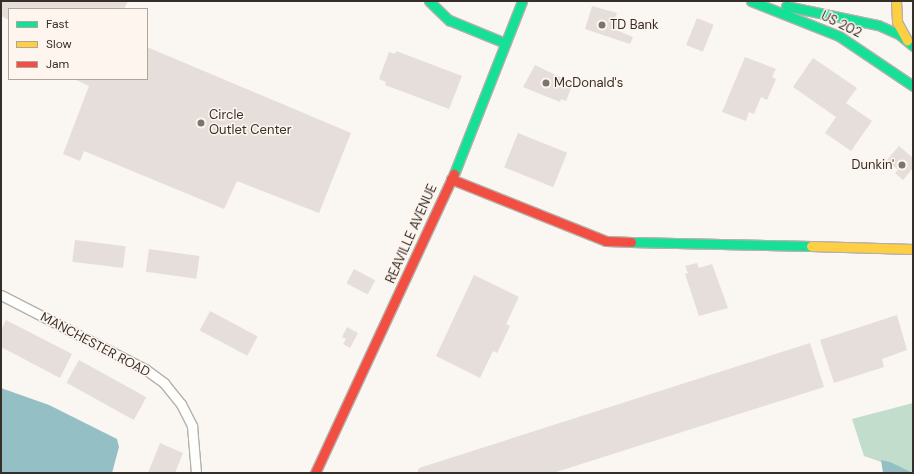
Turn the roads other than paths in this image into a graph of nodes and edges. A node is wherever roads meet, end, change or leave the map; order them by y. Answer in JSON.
{"nodes":[{"id":1,"x":428,"y":1,"type":"edge"},
{"id":2,"x":522,"y":1,"type":"edge"},
{"id":3,"x":751,"y":1,"type":"edge"},
{"id":4,"x":763,"y":1,"type":"edge"},
{"id":5,"x":896,"y":1,"type":"edge"},
{"id":6,"x":505,"y":44,"type":"junction"},
{"id":7,"x":912,"y":46,"type":"edge"},
{"id":8,"x":913,"y":86,"type":"edge"},
{"id":9,"x":451,"y":179,"type":"junction"},
{"id":10,"x":913,"y":249,"type":"edge"},
{"id":11,"x":1,"y":296,"type":"edge"},
{"id":12,"x":196,"y":473,"type":"edge"},
{"id":13,"x":315,"y":473,"type":"edge"}],
"edges":[{"from":1,"to":6,"type":"main road"},
{"from":2,"to":6,"type":"main road","name":"REAVILLE AVENUE"},
{"from":3,"to":8,"type":"main road","name":"US 202","number":"US 202"},
{"from":4,"to":7,"type":"main road"},
{"from":5,"to":7,"type":"main road"},
{"from":6,"to":9,"type":"main road","name":"REAVILLE AVENUE"},
{"from":9,"to":10,"type":"main road"},
{"from":9,"to":13,"type":"main road","name":"REAVILLE AVENUE"},
{"from":11,"to":12,"type":"street","name":"MANCHESTER ROAD"}]}
